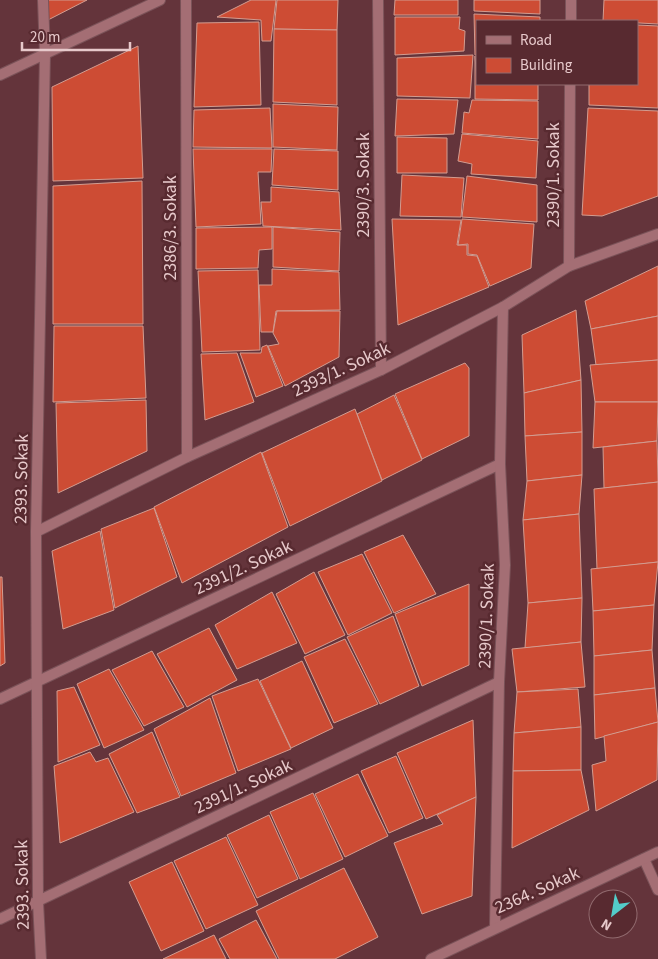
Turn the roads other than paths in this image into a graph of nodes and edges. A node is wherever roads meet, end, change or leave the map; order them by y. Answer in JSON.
{"nodes":[{"id":1,"x":43,"y":0,"type":"edge"},
{"id":2,"x":160,"y":0,"type":"edge"},
{"id":3,"x":186,"y":0,"type":"edge"},
{"id":4,"x":378,"y":0,"type":"edge"},
{"id":5,"x":571,"y":0,"type":"edge"},
{"id":6,"x":571,"y":20,"type":"edge"},
{"id":7,"x":45,"y":54,"type":"junction"},
{"id":8,"x":0,"y":75,"type":"edge"},
{"id":9,"x":570,"y":85,"type":"edge"},
{"id":10,"x":658,"y":234,"type":"edge"},
{"id":11,"x":569,"y":266,"type":"junction"},
{"id":12,"x":503,"y":307,"type":"junction"},
{"id":13,"x":381,"y":370,"type":"junction"},
{"id":14,"x":187,"y":457,"type":"junction"},
{"id":15,"x":500,"y":464,"type":"junction"},
{"id":16,"x":36,"y":532,"type":"junction"},
{"id":17,"x":37,"y":682,"type":"junction"},
{"id":18,"x":500,"y":682,"type":"junction"},
{"id":19,"x":0,"y":699,"type":"edge"},
{"id":20,"x":658,"y":852,"type":"edge"},
{"id":21,"x":644,"y":859,"type":"junction"},
{"id":22,"x":658,"y":890,"type":"edge"},
{"id":23,"x":38,"y":902,"type":"junction"},
{"id":24,"x":0,"y":920,"type":"edge"},
{"id":25,"x":496,"y":927,"type":"junction"},
{"id":26,"x":41,"y":959,"type":"edge"},
{"id":27,"x":431,"y":959,"type":"edge"}],
"edges":[{"from":1,"to":7,"type":"street","name":"2393. Sokak"},
{"from":2,"to":7,"type":"street"},
{"from":3,"to":14,"type":"street","name":"2386/3. Sokak"},
{"from":4,"to":13,"type":"street","name":"2390/3. Sokak"},
{"from":5,"to":6,"type":"street"},
{"from":7,"to":8,"type":"street"},
{"from":7,"to":16,"type":"street","name":"2393. Sokak"},
{"from":9,"to":11,"type":"street","name":"2390/1. Sokak"},
{"from":10,"to":11,"type":"street","name":"2393/1. Sokak"},
{"from":11,"to":12,"type":"street","name":"2393/1. Sokak"},
{"from":12,"to":13,"type":"street","name":"2393/1. Sokak"},
{"from":12,"to":15,"type":"street","name":"2390/1. Sokak"},
{"from":13,"to":14,"type":"street","name":"2393/1. Sokak"},
{"from":14,"to":16,"type":"street","name":"2393/1. Sokak"},
{"from":15,"to":17,"type":"street","name":"2391/2. Sokak"},
{"from":15,"to":18,"type":"street","name":"2390/1. Sokak"},
{"from":16,"to":17,"type":"street","name":"2393. Sokak"},
{"from":17,"to":19,"type":"street","name":"2391/2. Sokak"},
{"from":17,"to":23,"type":"street","name":"2393. Sokak"},
{"from":18,"to":23,"type":"street","name":"2391/1. Sokak"},
{"from":18,"to":25,"type":"street","name":"2390/1. Sokak"},
{"from":20,"to":21,"type":"street","name":"2364. Sokak"},
{"from":21,"to":22,"type":"street"},
{"from":21,"to":25,"type":"street","name":"2364. Sokak"},
{"from":23,"to":24,"type":"street","name":"2391/1. Sokak"},
{"from":23,"to":26,"type":"street","name":"2393. Sokak"},
{"from":25,"to":27,"type":"street","name":"2364. Sokak"}]}
